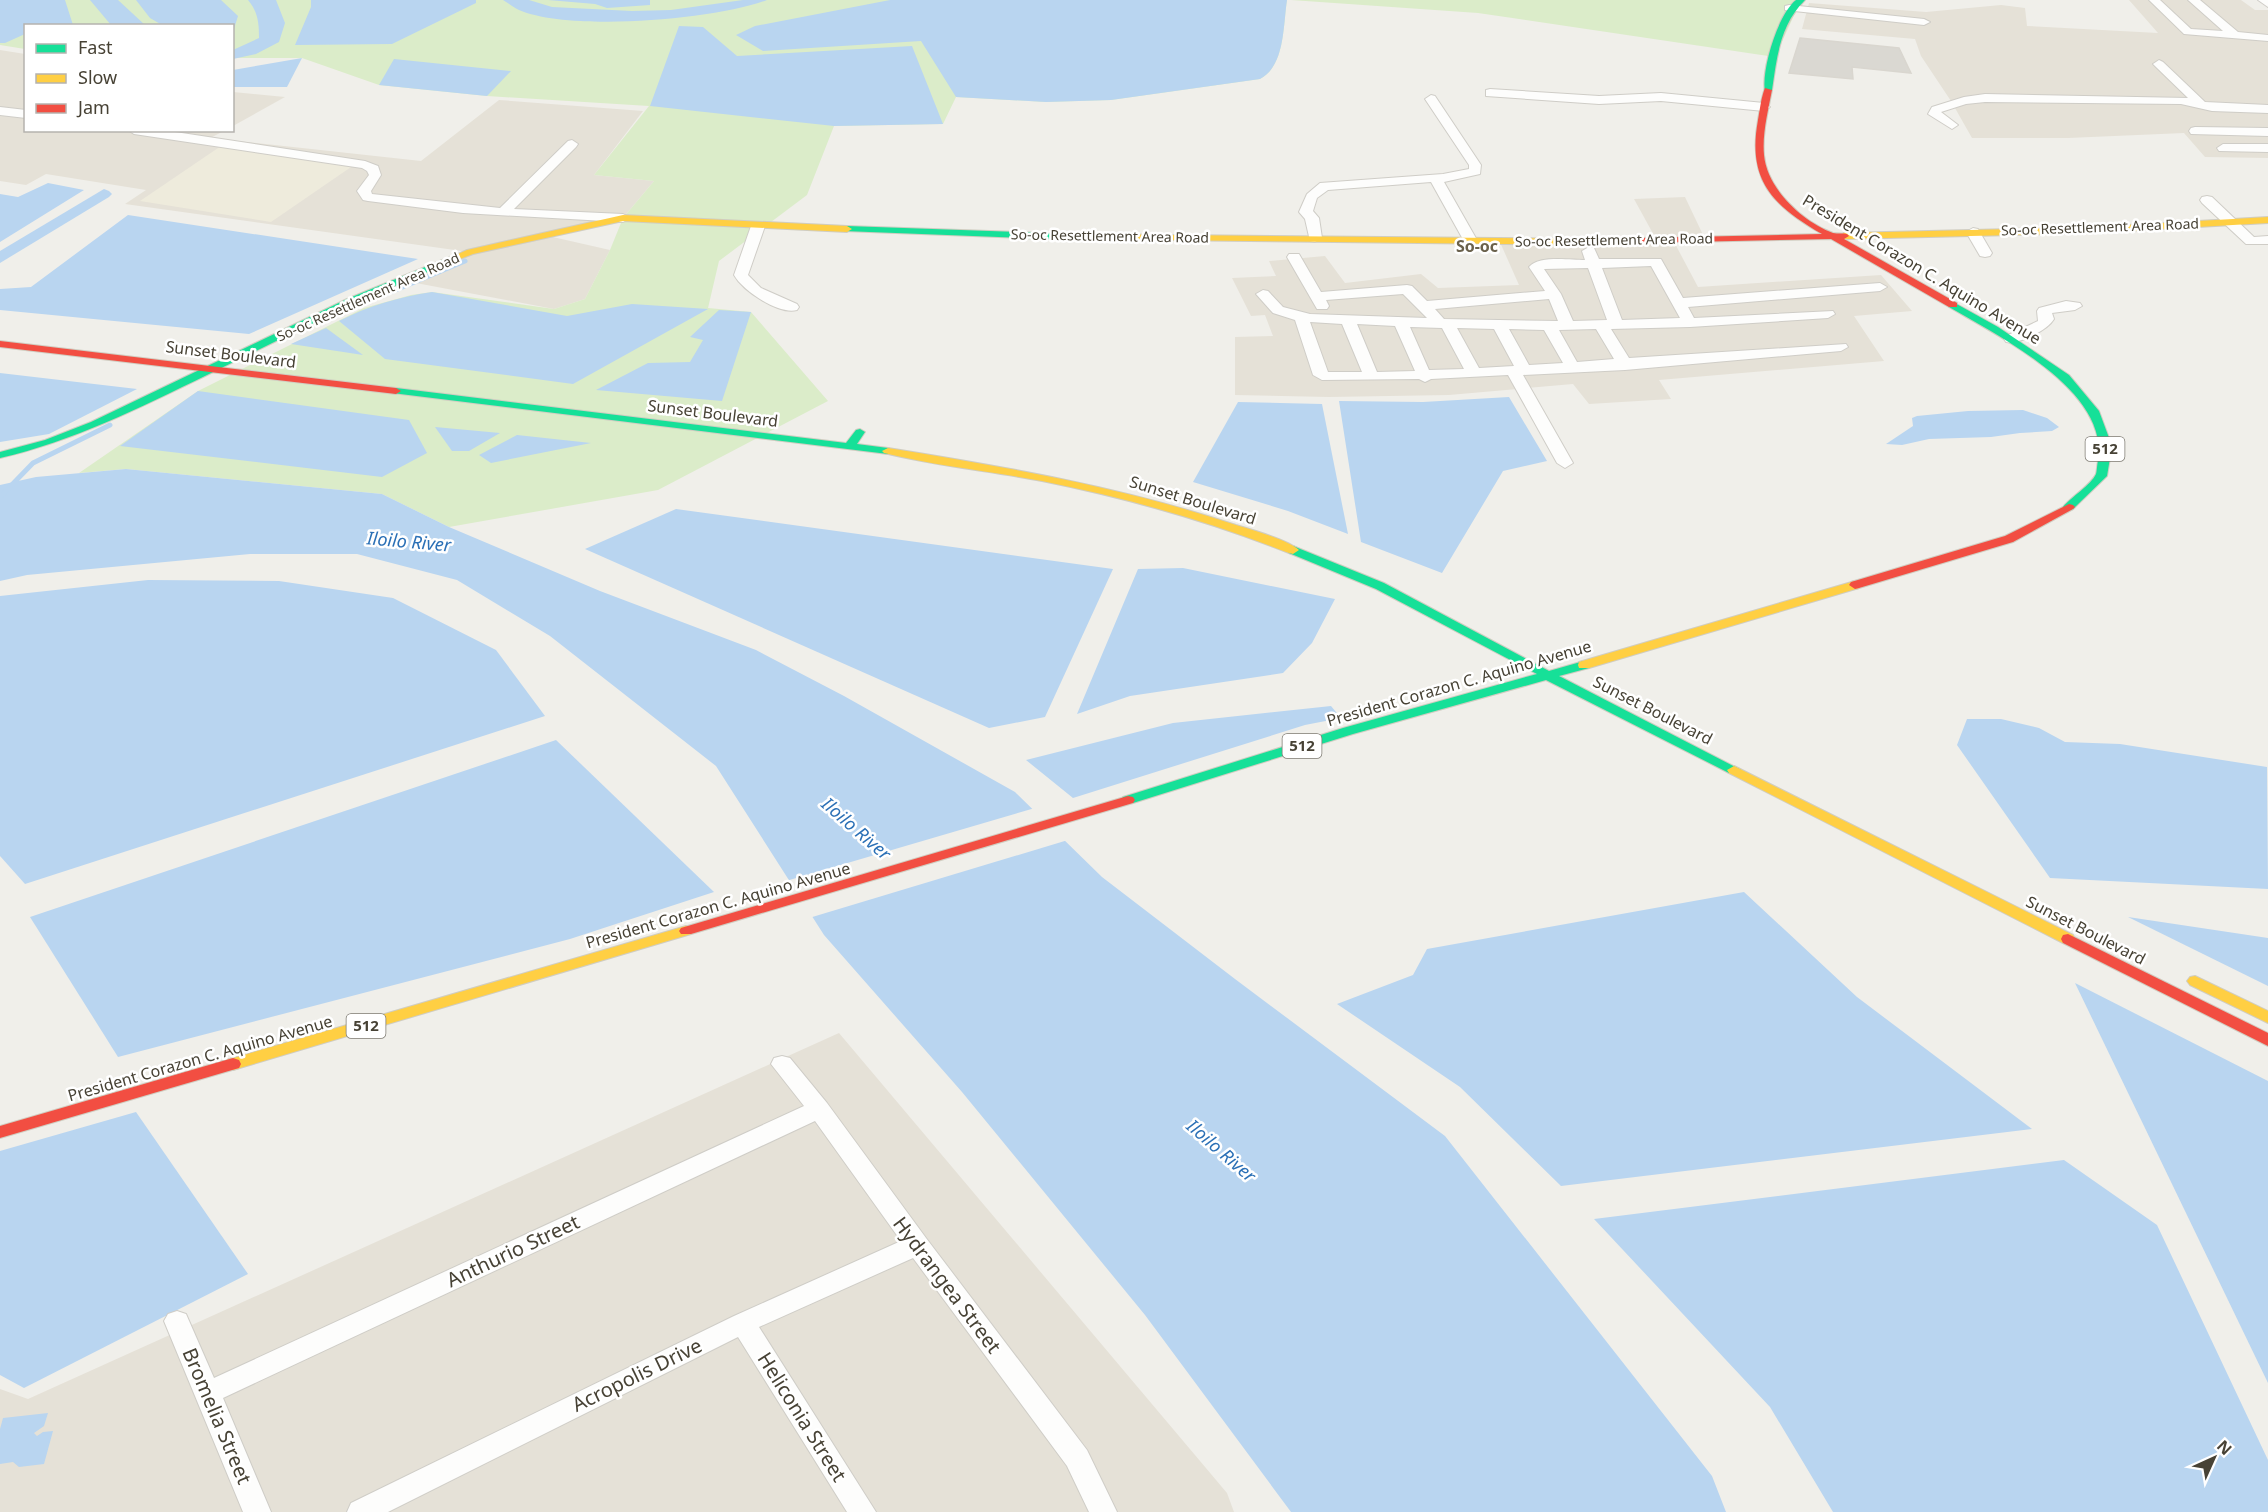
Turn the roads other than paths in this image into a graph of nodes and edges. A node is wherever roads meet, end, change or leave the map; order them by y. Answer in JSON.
{"nodes":[{"id":1,"x":1801,"y":0,"type":"edge"},
{"id":2,"x":2154,"y":0,"type":"edge"},
{"id":3,"x":2193,"y":0,"type":"edge"},
{"id":4,"x":2264,"y":0,"type":"edge"},
{"id":5,"x":2268,"y":4,"type":"edge"},
{"id":6,"x":1789,"y":8,"type":"junction"},
{"id":7,"x":1924,"y":22,"type":"dead end"},
{"id":8,"x":2235,"y":36,"type":"junction"},
{"id":9,"x":2268,"y":38,"type":"edge"},
{"id":10,"x":2180,"y":43,"type":"dead end"},
{"id":11,"x":2268,"y":47,"type":"edge"},
{"id":12,"x":2158,"y":64,"type":"dead end"},
{"id":13,"x":1490,"y":93,"type":"dead end"},
{"id":14,"x":1431,"y":99,"type":"dead end"},
{"id":15,"x":2204,"y":106,"type":"junction"},
{"id":16,"x":1764,"y":108,"type":"junction"},
{"id":17,"x":2268,"y":109,"type":"edge"},
{"id":18,"x":0,"y":111,"type":"edge"},
{"id":19,"x":24,"y":114,"type":"edge"},
{"id":20,"x":1952,"y":125,"type":"dead end"},
{"id":21,"x":2195,"y":130,"type":"dead end"},
{"id":22,"x":147,"y":132,"type":"edge"},
{"id":23,"x":2268,"y":132,"type":"edge"},
{"id":24,"x":572,"y":144,"type":"dead end"},
{"id":25,"x":2223,"y":148,"type":"dead end"},
{"id":26,"x":2268,"y":148,"type":"edge"},
{"id":27,"x":1440,"y":177,"type":"junction"},
{"id":28,"x":2207,"y":200,"type":"dead end"},
{"id":29,"x":503,"y":212,"type":"junction"},
{"id":30,"x":623,"y":218,"type":"junction"},
{"id":31,"x":2268,"y":220,"type":"edge"},
{"id":32,"x":2232,"y":221,"type":"junction"},
{"id":33,"x":758,"y":226,"type":"junction"},
{"id":34,"x":1973,"y":232,"type":"junction"},
{"id":35,"x":1827,"y":235,"type":"junction"},
{"id":36,"x":1316,"y":238,"type":"junction"},
{"id":37,"x":1470,"y":240,"type":"junction"},
{"id":38,"x":2268,"y":240,"type":"edge"},
{"id":39,"x":2251,"y":241,"type":"junction"},
{"id":40,"x":1585,"y":242,"type":"junction"},
{"id":41,"x":1985,"y":253,"type":"dead end"},
{"id":42,"x":2268,"y":256,"type":"edge"},
{"id":43,"x":1294,"y":257,"type":"dead end"},
{"id":44,"x":1594,"y":262,"type":"junction"},
{"id":45,"x":1880,"y":287,"type":"dead end"},
{"id":46,"x":1263,"y":294,"type":"dead end"},
{"id":47,"x":1554,"y":294,"type":"junction"},
{"id":48,"x":1317,"y":297,"type":"junction"},
{"id":49,"x":1679,"y":303,"type":"junction"},
{"id":50,"x":1425,"y":306,"type":"junction"},
{"id":51,"x":2074,"y":306,"type":"dead end"},
{"id":52,"x":792,"y":307,"type":"dead end"},
{"id":53,"x":1828,"y":314,"type":"dead end"},
{"id":54,"x":1310,"y":318,"type":"junction"},
{"id":55,"x":1777,"y":318,"type":"junction"},
{"id":56,"x":1330,"y":319,"type":"junction"},
{"id":57,"x":1348,"y":320,"type":"junction"},
{"id":58,"x":1400,"y":321,"type":"junction"},
{"id":59,"x":1444,"y":323,"type":"junction"},
{"id":60,"x":1498,"y":323,"type":"junction"},
{"id":61,"x":1690,"y":323,"type":"junction"},
{"id":62,"x":1549,"y":325,"type":"junction"},
{"id":63,"x":1567,"y":325,"type":"junction"},
{"id":64,"x":1609,"y":325,"type":"junction"},
{"id":65,"x":0,"y":331,"type":"edge"},
{"id":66,"x":2011,"y":339,"type":"junction"},
{"id":67,"x":0,"y":344,"type":"edge"},
{"id":68,"x":1841,"y":347,"type":"dead end"},
{"id":69,"x":1799,"y":350,"type":"junction"},
{"id":70,"x":234,"y":358,"type":"junction"},
{"id":71,"x":1625,"y":365,"type":"junction"},
{"id":72,"x":213,"y":368,"type":"junction"},
{"id":73,"x":1573,"y":368,"type":"junction"},
{"id":74,"x":1519,"y":370,"type":"junction"},
{"id":75,"x":1474,"y":373,"type":"junction"},
{"id":76,"x":1372,"y":377,"type":"junction"},
{"id":77,"x":1425,"y":377,"type":"junction"},
{"id":78,"x":816,"y":428,"type":"dead end"},
{"id":79,"x":838,"y":430,"type":"dead end"},
{"id":80,"x":850,"y":445,"type":"junction"},
{"id":81,"x":0,"y":455,"type":"edge"},
{"id":82,"x":1566,"y":463,"type":"dead end"},
{"id":83,"x":1236,"y":513,"type":"dead end"},
{"id":84,"x":1257,"y":521,"type":"dead end"},
{"id":85,"x":1555,"y":659,"type":"dead end"},
{"id":86,"x":1573,"y":668,"type":"junction"},
{"id":87,"x":1548,"y":676,"type":"junction"},
{"id":88,"x":1593,"y":679,"type":"dead end"},
{"id":89,"x":2182,"y":975,"type":"dead end"},
{"id":90,"x":2268,"y":1018,"type":"edge"},
{"id":91,"x":2268,"y":1040,"type":"edge"},
{"id":92,"x":782,"y":1064,"type":"dead end"},
{"id":93,"x":819,"y":1109,"type":"junction"},
{"id":94,"x":0,"y":1132,"type":"edge"},
{"id":95,"x":916,"y":1245,"type":"junction"},
{"id":96,"x":177,"y":1321,"type":"dead end"},
{"id":97,"x":743,"y":1323,"type":"junction"},
{"id":98,"x":207,"y":1393,"type":"junction"},
{"id":99,"x":257,"y":1512,"type":"edge"},
{"id":100,"x":361,"y":1512,"type":"edge"},
{"id":101,"x":862,"y":1512,"type":"edge"},
{"id":102,"x":1103,"y":1512,"type":"edge"}],
"edges":[{"from":1,"to":6,"type":"main road"},
{"from":2,"to":8,"type":"street"},
{"from":3,"to":8,"type":"street"},
{"from":4,"to":5,"type":"street"},
{"from":6,"to":7,"type":"street"},
{"from":6,"to":16,"type":"main road","name":"President Corazon C. Aquino Avenue","number":"512"},
{"from":8,"to":9,"type":"street"},
{"from":10,"to":11,"type":"street"},
{"from":12,"to":15,"type":"street"},
{"from":13,"to":16,"type":"street"},
{"from":14,"to":27,"type":"street"},
{"from":15,"to":17,"type":"street"},
{"from":15,"to":20,"type":"street"},
{"from":16,"to":35,"type":"main road","name":"President Corazon C. Aquino Avenue","number":"512"},
{"from":18,"to":19,"type":"street"},
{"from":21,"to":23,"type":"street"},
{"from":22,"to":29,"type":"street"},
{"from":24,"to":29,"type":"street"},
{"from":25,"to":26,"type":"street"},
{"from":27,"to":36,"type":"street"},
{"from":27,"to":37,"type":"street"},
{"from":28,"to":32,"type":"street"},
{"from":29,"to":30,"type":"street"},
{"from":30,"to":33,"type":"main road","name":"So-oc Resettlement Area Road"},
{"from":30,"to":70,"type":"main road","name":"So-oc Resettlement Area Road"},
{"from":31,"to":32,"type":"main road","name":"So-oc Resettlement Area Road"},
{"from":32,"to":34,"type":"main road","name":"So-oc Resettlement Area Road"},
{"from":32,"to":39,"type":"street"},
{"from":33,"to":36,"type":"main road","name":"So-oc Resettlement Area Road"},
{"from":33,"to":52,"type":"street"},
{"from":34,"to":35,"type":"main road","name":"So-oc Resettlement Area Road"},
{"from":34,"to":41,"type":"street"},
{"from":35,"to":40,"type":"main road","name":"So-oc Resettlement Area Road"},
{"from":35,"to":66,"type":"main road","name":"President Corazon C. Aquino Avenue","number":"512"},
{"from":36,"to":37,"type":"main road","name":"So-oc Resettlement Area Road"},
{"from":37,"to":40,"type":"main road","name":"So-oc Resettlement Area Road"},
{"from":38,"to":39,"type":"street"},
{"from":39,"to":42,"type":"street"},
{"from":40,"to":44,"type":"street"},
{"from":43,"to":48,"type":"street"},
{"from":44,"to":47,"type":"street"},
{"from":44,"to":49,"type":"street"},
{"from":44,"to":64,"type":"street"},
{"from":45,"to":49,"type":"street"},
{"from":46,"to":54,"type":"street"},
{"from":47,"to":50,"type":"street"},
{"from":47,"to":63,"type":"street"},
{"from":48,"to":50,"type":"street"},
{"from":48,"to":56,"type":"street"},
{"from":49,"to":61,"type":"street"},
{"from":50,"to":59,"type":"street"},
{"from":51,"to":66,"type":"street"},
{"from":53,"to":55,"type":"street"},
{"from":54,"to":56,"type":"street"},
{"from":54,"to":76,"type":"street"},
{"from":55,"to":61,"type":"street"},
{"from":55,"to":69,"type":"street"},
{"from":56,"to":57,"type":"street"},
{"from":57,"to":58,"type":"street"},
{"from":57,"to":76,"type":"street"},
{"from":58,"to":59,"type":"street"},
{"from":58,"to":77,"type":"street"},
{"from":59,"to":60,"type":"street"},
{"from":59,"to":75,"type":"street"},
{"from":60,"to":62,"type":"street"},
{"from":60,"to":74,"type":"street"},
{"from":61,"to":64,"type":"street"},
{"from":62,"to":63,"type":"street"},
{"from":62,"to":73,"type":"street"},
{"from":63,"to":64,"type":"street"},
{"from":64,"to":71,"type":"street"},
{"from":65,"to":70,"type":"main road","name":"Sunset Boulevard"},
{"from":66,"to":86,"type":"main road","name":"President Corazon C. Aquino Avenue","number":"512"},
{"from":67,"to":72,"type":"main road","name":"Sunset Boulevard"},
{"from":68,"to":69,"type":"street"},
{"from":69,"to":71,"type":"street"},
{"from":70,"to":72,"type":"main road","name":"So-oc Resettlement Area Road"},
{"from":70,"to":78,"type":"main road","name":"Sunset Boulevard"},
{"from":71,"to":73,"type":"street"},
{"from":72,"to":80,"type":"main road","name":"Sunset Boulevard"},
{"from":72,"to":81,"type":"main road","name":"So-oc Resettlement Area Road"},
{"from":73,"to":74,"type":"street"},
{"from":74,"to":75,"type":"street"},
{"from":74,"to":82,"type":"street"},
{"from":75,"to":77,"type":"street"},
{"from":76,"to":77,"type":"street"},
{"from":79,"to":80,"type":"main road"},
{"from":80,"to":87,"type":"main road","name":"Sunset Boulevard"},
{"from":83,"to":84,"type":"main road","name":"Sunset Boulevard"},
{"from":85,"to":86,"type":"main road","name":"Sunset Boulevard"},
{"from":86,"to":87,"type":"main road","name":"President Corazon C. Aquino Avenue","number":"512"},
{"from":86,"to":88,"type":"main road","name":"Sunset Boulevard"},
{"from":87,"to":91,"type":"main road","name":"Sunset Boulevard"},
{"from":87,"to":94,"type":"main road","name":"President Corazon C. Aquino Avenue","number":"512"},
{"from":89,"to":90,"type":"main road"},
{"from":92,"to":93,"type":"street","name":"Hydrangea Street"},
{"from":93,"to":95,"type":"street","name":"Hydrangea Street"},
{"from":93,"to":98,"type":"street","name":"Anthurio Street"},
{"from":95,"to":97,"type":"street","name":"Acropolis Drive"},
{"from":95,"to":102,"type":"street","name":"Hydrangea Street"},
{"from":96,"to":98,"type":"street","name":"Bromelia Street"},
{"from":97,"to":100,"type":"street","name":"Acropolis Drive"},
{"from":97,"to":101,"type":"street","name":"Heliconia Street"},
{"from":98,"to":99,"type":"street","name":"Bromelia Street"}]}
